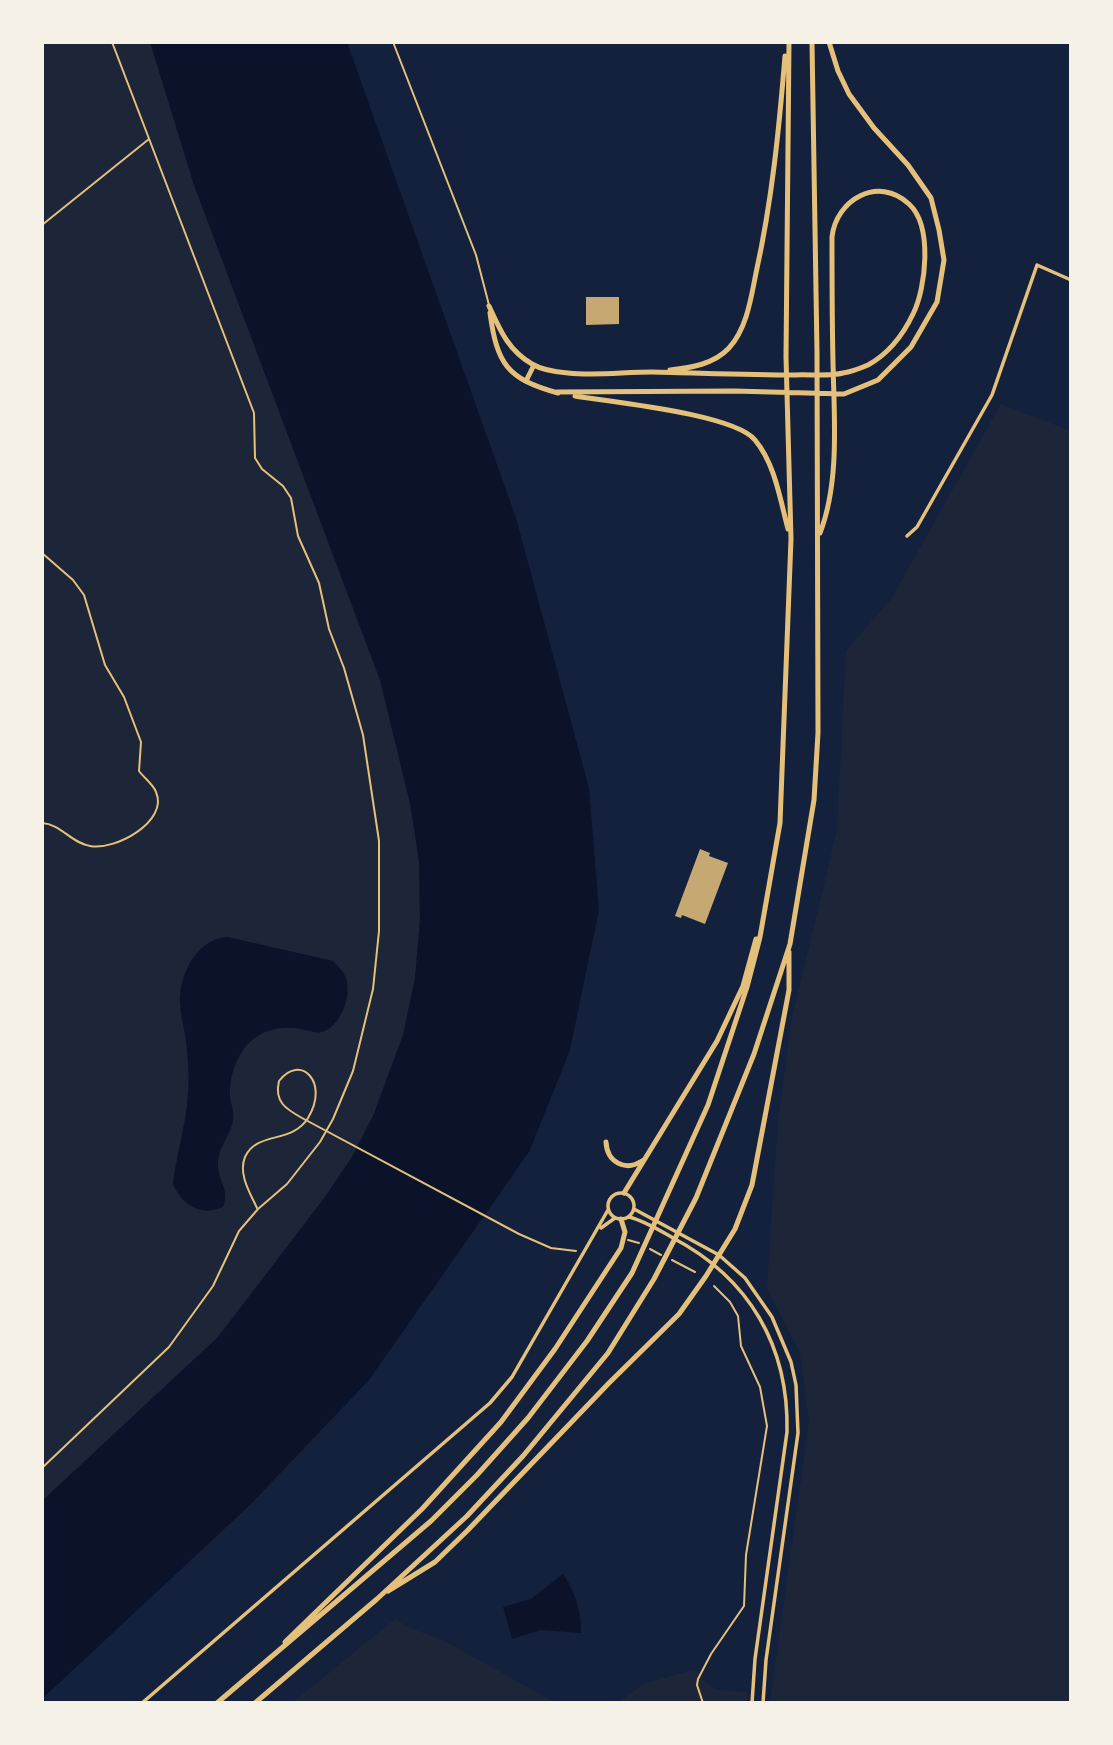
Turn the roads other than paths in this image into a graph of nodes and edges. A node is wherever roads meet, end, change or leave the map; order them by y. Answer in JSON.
{"nodes":[{"id":1,"x":393,"y":42,"type":"edge"},
{"id":2,"x":788,"y":42,"type":"edge"},
{"id":3,"x":812,"y":42,"type":"edge"},
{"id":4,"x":829,"y":42,"type":"edge"},
{"id":5,"x":1071,"y":280,"type":"edge"},
{"id":6,"x":489,"y":306,"type":"junction"},
{"id":7,"x":534,"y":365,"type":"junction"},
{"id":8,"x":650,"y":372,"type":"junction"},
{"id":9,"x":526,"y":381,"type":"junction"},
{"id":10,"x":557,"y":393,"type":"junction"},
{"id":11,"x":819,"y":536,"type":"junction"},
{"id":12,"x":907,"y":536,"type":"dead end"},
{"id":13,"x":791,"y":539,"type":"junction"},
{"id":14,"x":768,"y":898,"type":"junction"},
{"id":15,"x":790,"y":944,"type":"junction"},
{"id":16,"x":606,"y":1142,"type":"dead end"},
{"id":17,"x":645,"y":1159,"type":"junction"},
{"id":18,"x":624,"y":1193,"type":"junction"},
{"id":19,"x":634,"y":1209,"type":"junction"},
{"id":20,"x":608,"y":1210,"type":"junction"},
{"id":21,"x":629,"y":1217,"type":"junction"},
{"id":22,"x":618,"y":1219,"type":"junction"},
{"id":23,"x":595,"y":1234,"type":"junction"},
{"id":24,"x":719,"y":1255,"type":"junction"},
{"id":25,"x":713,"y":1264,"type":"junction"},
{"id":26,"x":377,"y":1598,"type":"junction"},
{"id":27,"x":258,"y":1670,"type":"junction"},
{"id":28,"x":142,"y":1703,"type":"edge"},
{"id":29,"x":217,"y":1703,"type":"edge"},
{"id":30,"x":255,"y":1703,"type":"edge"},
{"id":31,"x":752,"y":1703,"type":"edge"},
{"id":32,"x":763,"y":1703,"type":"edge"}],
"edges":[{"from":1,"to":6,"type":"lane"},
{"from":2,"to":8,"type":"highway"},
{"from":2,"to":13,"type":"highway"},
{"from":3,"to":11,"type":"highway"},
{"from":4,"to":10,"type":"highway"},
{"from":5,"to":12,"type":"street"},
{"from":6,"to":7,"type":"highway"},
{"from":6,"to":9,"type":"highway"},
{"from":7,"to":8,"type":"highway"},
{"from":7,"to":9,"type":"highway"},
{"from":8,"to":11,"type":"highway"},
{"from":9,"to":10,"type":"highway"},
{"from":10,"to":13,"type":"highway"},
{"from":11,"to":15,"type":"highway"},
{"from":13,"to":14,"type":"highway"},
{"from":14,"to":17,"type":"highway"},
{"from":14,"to":27,"type":"highway"},
{"from":15,"to":24,"type":"highway"},
{"from":15,"to":26,"type":"highway"},
{"from":16,"to":17,"type":"highway"},
{"from":17,"to":18,"type":"highway"},
{"from":18,"to":19,"type":"street"},
{"from":18,"to":20,"type":"street"},
{"from":19,"to":21,"type":"street"},
{"from":19,"to":24,"type":"street"},
{"from":20,"to":22,"type":"street"},
{"from":20,"to":23,"type":"street"},
{"from":21,"to":22,"type":"street"},
{"from":21,"to":25,"type":"street"},
{"from":22,"to":23,"type":"street"},
{"from":22,"to":27,"type":"highway"},
{"from":23,"to":28,"type":"street"},
{"from":24,"to":25,"type":"highway"},
{"from":24,"to":32,"type":"street"},
{"from":25,"to":26,"type":"highway"},
{"from":25,"to":31,"type":"street"},
{"from":26,"to":30,"type":"highway"},
{"from":27,"to":29,"type":"highway"}]}
